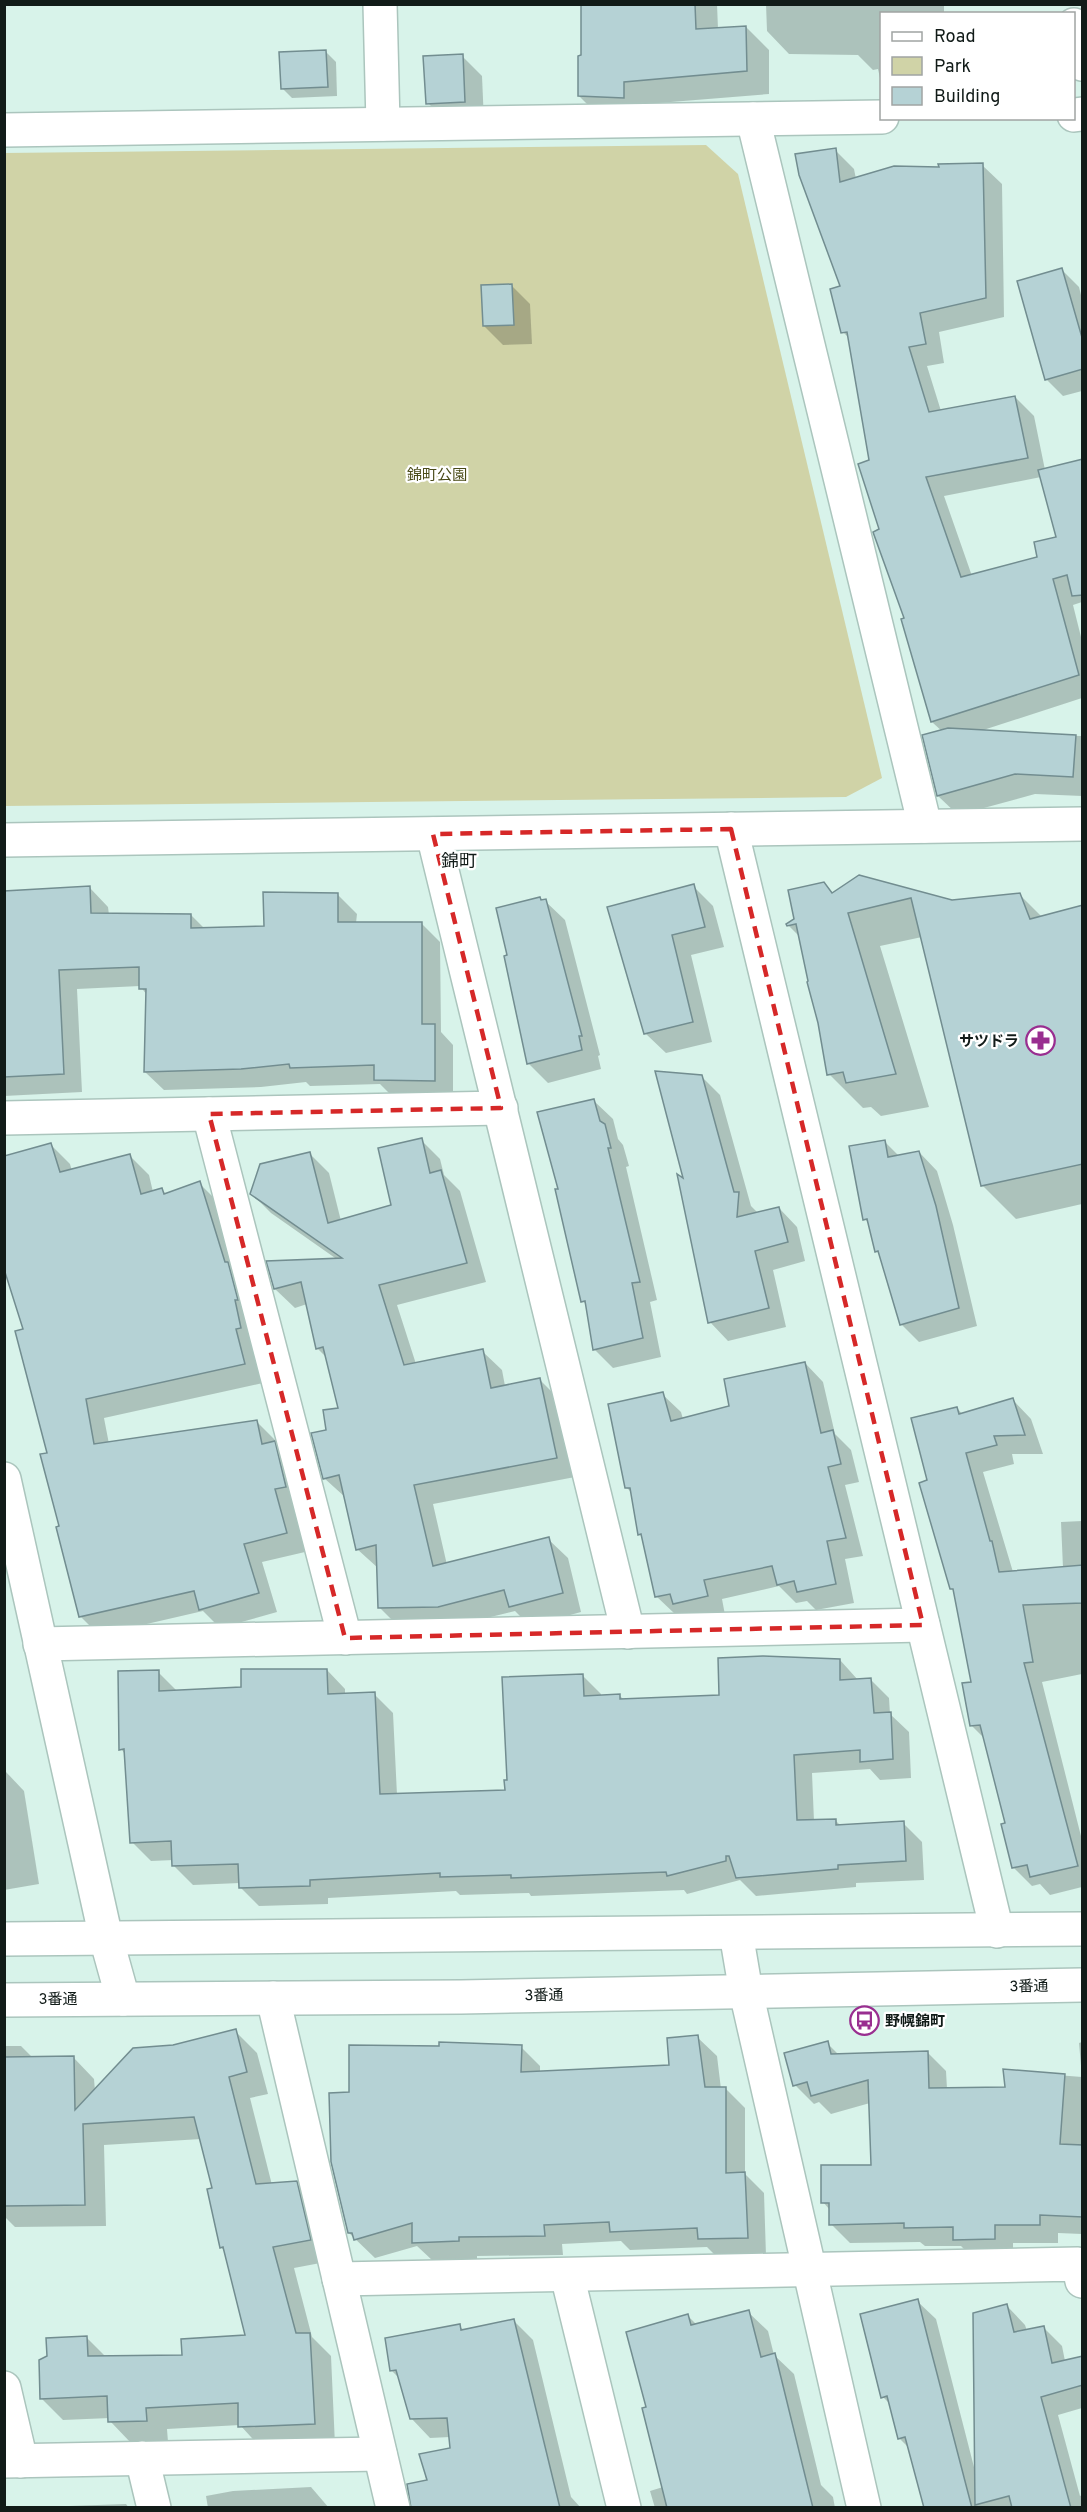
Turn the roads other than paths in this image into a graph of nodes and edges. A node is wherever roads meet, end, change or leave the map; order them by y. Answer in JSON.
{"nodes":[{"id":1,"x":380,"y":4,"type":"edge"},
{"id":2,"x":1075,"y":30,"type":"edge"},
{"id":3,"x":1083,"y":64,"type":"edge"},
{"id":4,"x":880,"y":117,"type":"edge"},
{"id":5,"x":753,"y":119,"type":"junction"},
{"id":6,"x":383,"y":124,"type":"junction"},
{"id":7,"x":4,"y":130,"type":"edge"},
{"id":8,"x":1083,"y":824,"type":"edge"},
{"id":9,"x":925,"y":826,"type":"junction"},
{"id":10,"x":730,"y":829,"type":"junction"},
{"id":11,"x":433,"y":834,"type":"junction"},
{"id":12,"x":4,"y":840,"type":"edge"},
{"id":13,"x":501,"y":1108,"type":"junction"},
{"id":14,"x":208,"y":1113,"type":"junction"},
{"id":15,"x":4,"y":1118,"type":"edge"},
{"id":16,"x":4,"y":1479,"type":"edge"},
{"id":17,"x":17,"y":1584,"type":"edge"},
{"id":18,"x":923,"y":1625,"type":"junction"},
{"id":19,"x":628,"y":1632,"type":"junction"},
{"id":20,"x":345,"y":1638,"type":"junction"},
{"id":21,"x":40,"y":1644,"type":"junction"},
{"id":22,"x":1083,"y":1929,"type":"edge"},
{"id":23,"x":997,"y":1931,"type":"junction"},
{"id":24,"x":736,"y":1933,"type":"junction"},
{"id":25,"x":106,"y":1938,"type":"junction"},
{"id":26,"x":4,"y":1939,"type":"edge"},
{"id":27,"x":1083,"y":1985,"type":"edge"},
{"id":28,"x":746,"y":1992,"type":"junction"},
{"id":29,"x":273,"y":1998,"type":"junction"},
{"id":30,"x":123,"y":1999,"type":"junction"},
{"id":31,"x":4,"y":2000,"type":"edge"},
{"id":32,"x":808,"y":2270,"type":"junction"},
{"id":33,"x":567,"y":2274,"type":"junction"},
{"id":34,"x":339,"y":2279,"type":"junction"},
{"id":35,"x":1083,"y":2281,"type":"edge"},
{"id":36,"x":4,"y":2388,"type":"edge"},
{"id":37,"x":380,"y":2454,"type":"junction"},
{"id":38,"x":142,"y":2458,"type":"junction"},
{"id":39,"x":13,"y":2461,"type":"edge"},
{"id":40,"x":154,"y":2508,"type":"edge"},
{"id":41,"x":393,"y":2508,"type":"edge"},
{"id":42,"x":624,"y":2508,"type":"edge"},
{"id":43,"x":864,"y":2508,"type":"edge"}],
"edges":[{"from":1,"to":6,"type":"street"},
{"from":2,"to":3,"type":"street"},
{"from":4,"to":5,"type":"street"},
{"from":5,"to":6,"type":"street"},
{"from":5,"to":9,"type":"street"},
{"from":6,"to":7,"type":"street"},
{"from":8,"to":9,"type":"street"},
{"from":9,"to":10,"type":"street"},
{"from":10,"to":11,"type":"street"},
{"from":10,"to":18,"type":"street"},
{"from":11,"to":12,"type":"street"},
{"from":11,"to":13,"type":"street"},
{"from":13,"to":14,"type":"street"},
{"from":13,"to":19,"type":"street"},
{"from":14,"to":15,"type":"street"},
{"from":14,"to":20,"type":"street"},
{"from":16,"to":17,"type":"street"},
{"from":17,"to":21,"type":"street"},
{"from":18,"to":19,"type":"street"},
{"from":18,"to":23,"type":"street"},
{"from":19,"to":20,"type":"street"},
{"from":20,"to":21,"type":"street"},
{"from":21,"to":25,"type":"street"},
{"from":22,"to":23,"type":"street"},
{"from":23,"to":24,"type":"street"},
{"from":24,"to":25,"type":"street"},
{"from":24,"to":28,"type":"street"},
{"from":25,"to":26,"type":"street"},
{"from":25,"to":30,"type":"street"},
{"from":27,"to":28,"type":"street","name":"3番通"},
{"from":28,"to":29,"type":"street","name":"3番通"},
{"from":28,"to":32,"type":"street"},
{"from":29,"to":30,"type":"street","name":"3番通"},
{"from":29,"to":34,"type":"street"},
{"from":30,"to":31,"type":"street","name":"3番通"},
{"from":32,"to":33,"type":"street"},
{"from":32,"to":35,"type":"street"},
{"from":32,"to":43,"type":"street"},
{"from":33,"to":34,"type":"street"},
{"from":33,"to":42,"type":"street"},
{"from":34,"to":37,"type":"street"},
{"from":36,"to":39,"type":"street"},
{"from":37,"to":38,"type":"street"},
{"from":37,"to":41,"type":"street"},
{"from":38,"to":39,"type":"street"},
{"from":38,"to":40,"type":"street"}]}
